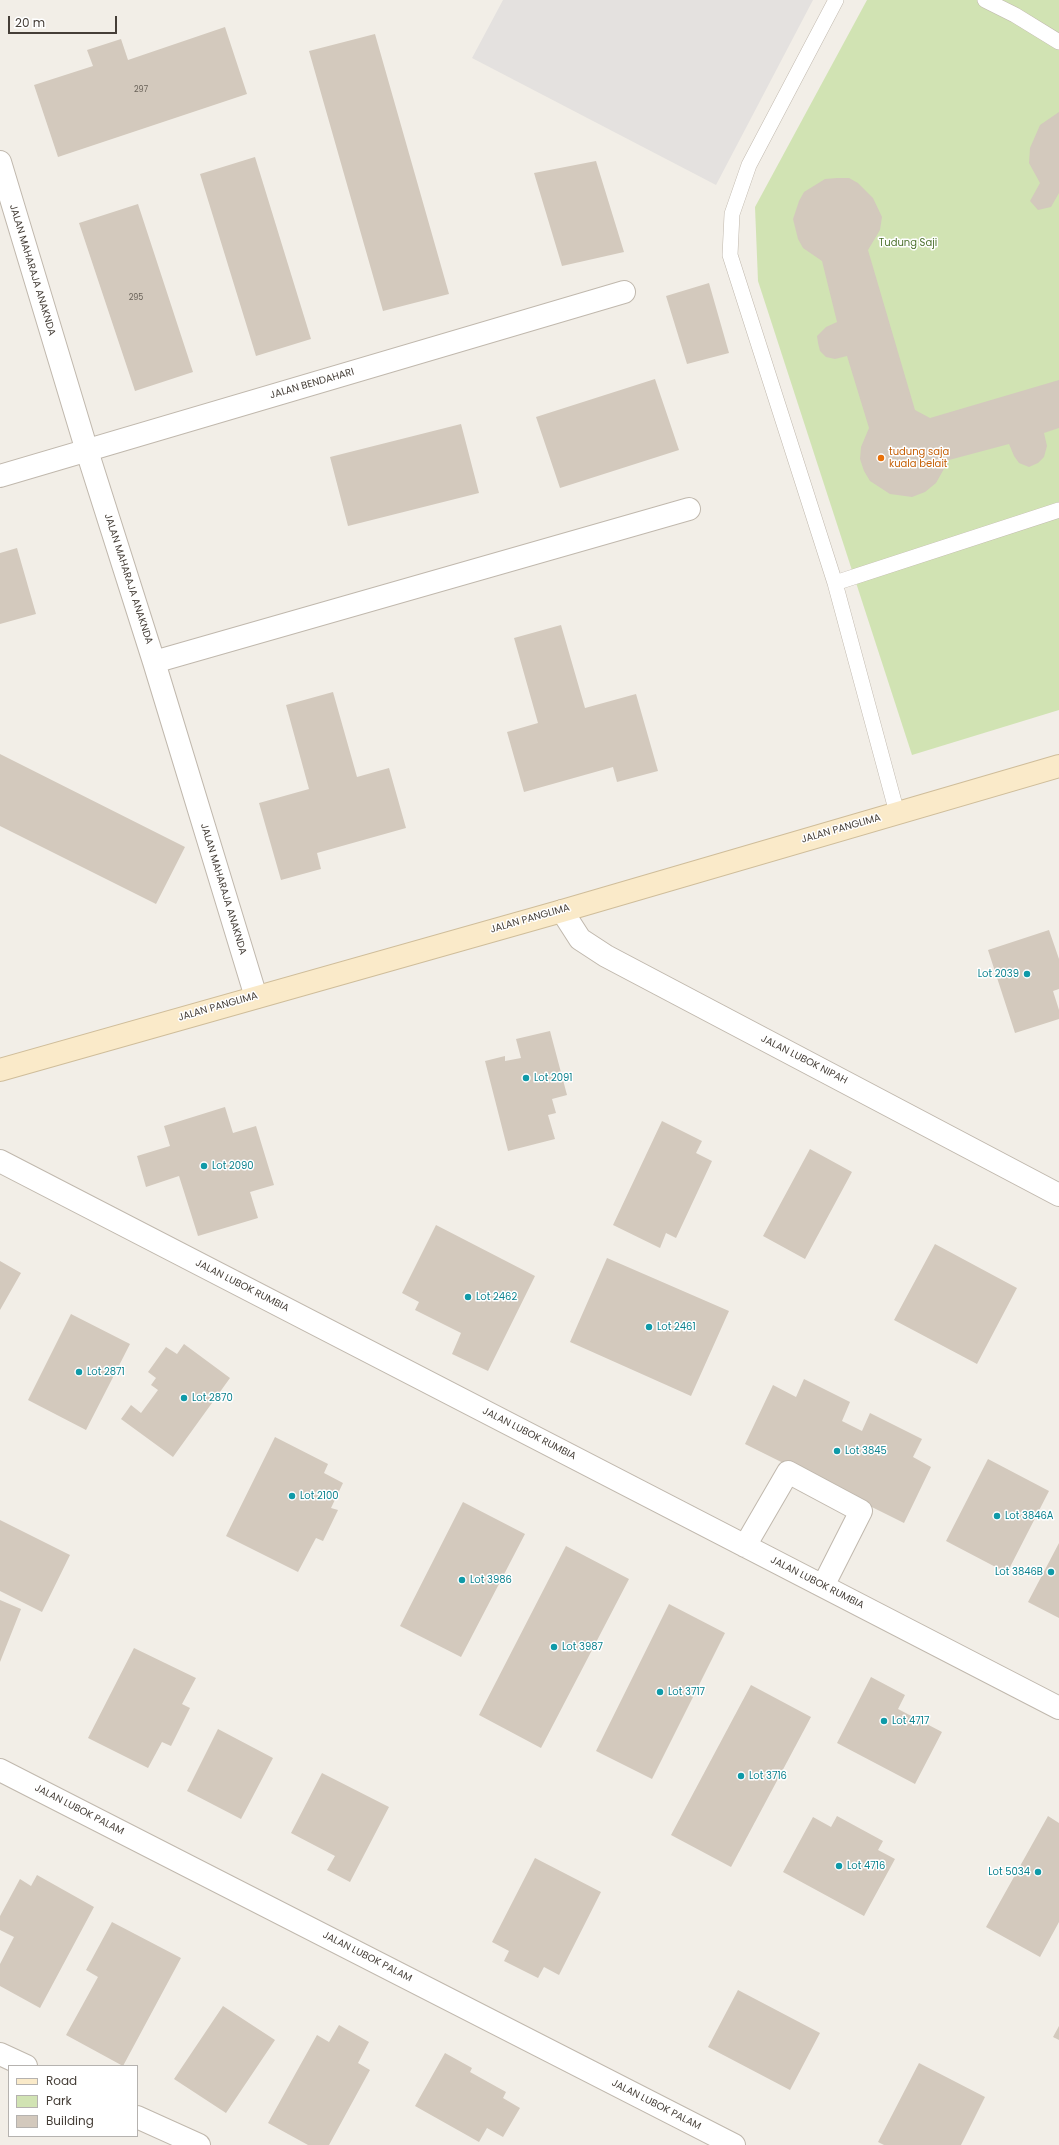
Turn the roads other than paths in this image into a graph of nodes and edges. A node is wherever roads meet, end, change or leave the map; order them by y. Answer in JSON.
{"nodes":[{"id":1,"x":836,"y":0,"type":"edge"},
{"id":2,"x":985,"y":0,"type":"edge"},
{"id":3,"x":1059,"y":42,"type":"edge"},
{"id":4,"x":0,"y":162,"type":"edge"},
{"id":5,"x":624,"y":292,"type":"dead end"},
{"id":6,"x":87,"y":451,"type":"junction"},
{"id":7,"x":0,"y":476,"type":"edge"},
{"id":8,"x":689,"y":509,"type":"dead end"},
{"id":9,"x":1059,"y":510,"type":"edge"},
{"id":10,"x":835,"y":584,"type":"junction"},
{"id":11,"x":154,"y":662,"type":"junction"},
{"id":12,"x":1059,"y":766,"type":"edge"},
{"id":13,"x":897,"y":813,"type":"junction"},
{"id":14,"x":562,"y":911,"type":"junction"},
{"id":15,"x":256,"y":996,"type":"junction"},
{"id":16,"x":0,"y":1070,"type":"edge"},
{"id":17,"x":0,"y":1161,"type":"edge"},
{"id":18,"x":1059,"y":1196,"type":"edge"},
{"id":19,"x":745,"y":1546,"type":"junction"},
{"id":20,"x":823,"y":1586,"type":"junction"},
{"id":21,"x":1059,"y":1708,"type":"edge"},
{"id":22,"x":0,"y":1770,"type":"edge"},
{"id":23,"x":0,"y":2054,"type":"edge"},
{"id":24,"x":24,"y":2065,"type":"edge"},
{"id":25,"x":138,"y":2117,"type":"edge"},
{"id":26,"x":199,"y":2145,"type":"edge"},
{"id":27,"x":734,"y":2145,"type":"edge"}],
"edges":[{"from":1,"to":10,"type":"lane"},
{"from":2,"to":3,"type":"lane"},
{"from":4,"to":6,"type":"street","name":"JALAN MAHARAJA ANAKNDA"},
{"from":5,"to":6,"type":"street","name":"JALAN BENDAHARI"},
{"from":6,"to":7,"type":"street","name":"JALAN BENDAHARI"},
{"from":6,"to":11,"type":"street","name":"JALAN MAHARAJA ANAKNDA"},
{"from":8,"to":11,"type":"street"},
{"from":9,"to":10,"type":"lane"},
{"from":10,"to":13,"type":"lane"},
{"from":11,"to":15,"type":"street","name":"JALAN MAHARAJA ANAKNDA"},
{"from":12,"to":13,"type":"main road","name":"JALAN PANGLIMA"},
{"from":13,"to":14,"type":"main road","name":"JALAN PANGLIMA"},
{"from":14,"to":15,"type":"main road","name":"JALAN PANGLIMA"},
{"from":14,"to":18,"type":"street","name":"JALAN LUBOK NIPAH"},
{"from":15,"to":16,"type":"main road","name":"JALAN PANGLIMA"},
{"from":17,"to":19,"type":"street","name":"JALAN LUBOK RUMBIA"},
{"from":19,"to":20,"type":"street","name":"JALAN LUBOK RUMBIA"},
{"from":19,"to":20,"type":"street"},
{"from":20,"to":21,"type":"street","name":"JALAN LUBOK RUMBIA"},
{"from":22,"to":27,"type":"street","name":"JALAN LUBOK PALAM"},
{"from":23,"to":24,"type":"street"},
{"from":25,"to":26,"type":"street"}]}
